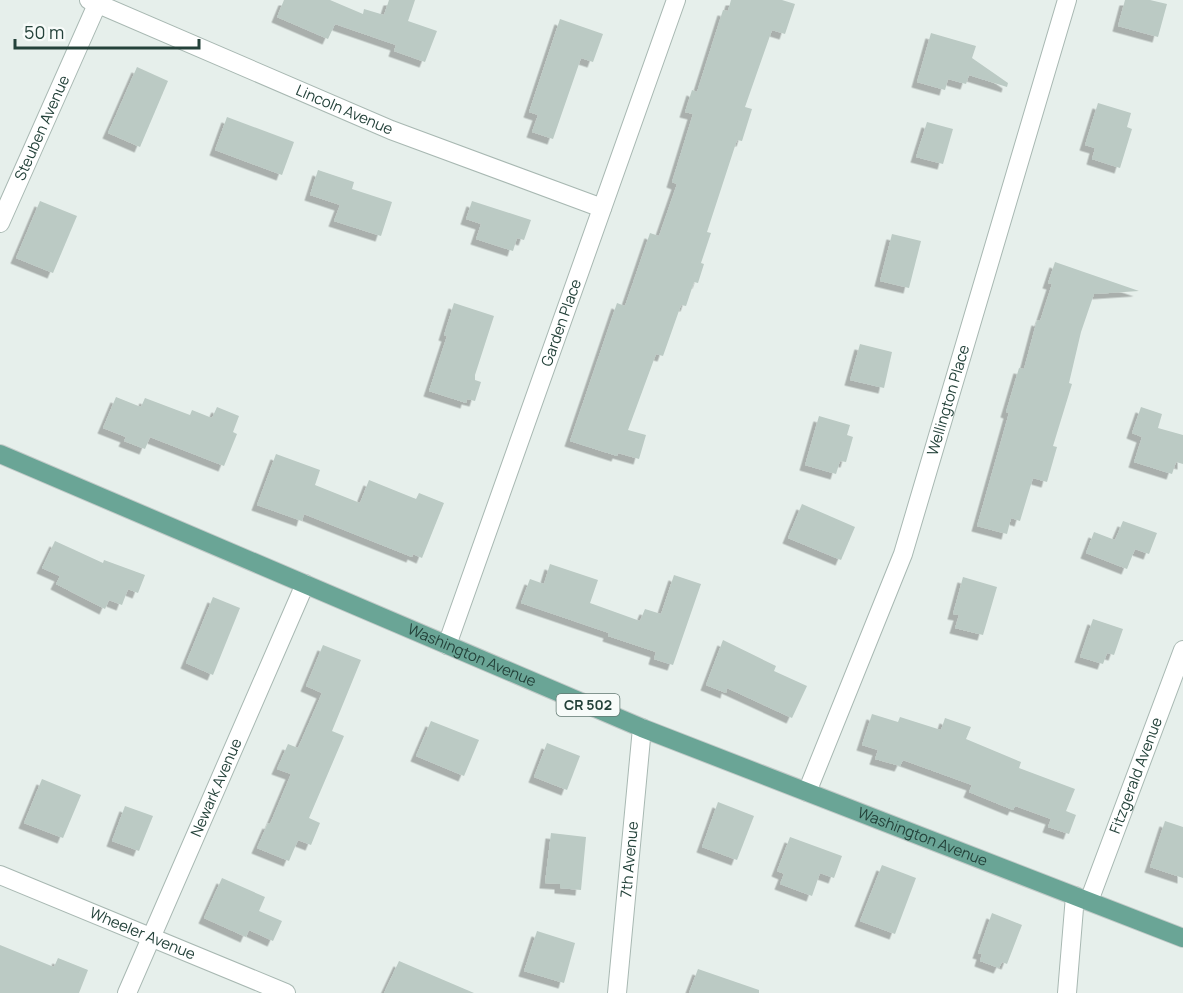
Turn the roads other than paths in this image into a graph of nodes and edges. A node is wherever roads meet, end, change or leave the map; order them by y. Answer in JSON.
{"nodes":[{"id":1,"x":676,"y":0,"type":"edge"},
{"id":2,"x":1067,"y":0,"type":"edge"},
{"id":3,"x":95,"y":1,"type":"edge"},
{"id":4,"x":602,"y":208,"type":"junction"},
{"id":5,"x":0,"y":223,"type":"edge"},
{"id":6,"x":0,"y":454,"type":"edge"},
{"id":7,"x":305,"y":584,"type":"junction"},
{"id":8,"x":447,"y":645,"type":"junction"},
{"id":9,"x":1183,"y":650,"type":"edge"},
{"id":10,"x":642,"y":728,"type":"junction"},
{"id":11,"x":807,"y":792,"type":"junction"},
{"id":12,"x":0,"y":875,"type":"edge"},
{"id":13,"x":1082,"y":899,"type":"junction"},
{"id":14,"x":152,"y":938,"type":"junction"},
{"id":15,"x":1183,"y":938,"type":"edge"},
{"id":16,"x":127,"y":993,"type":"edge"},
{"id":17,"x":286,"y":993,"type":"edge"},
{"id":18,"x":617,"y":993,"type":"edge"},
{"id":19,"x":1067,"y":993,"type":"edge"}],
"edges":[{"from":1,"to":4,"type":"street","name":"Garden Place"},
{"from":2,"to":11,"type":"street","name":"Wellington Place"},
{"from":3,"to":4,"type":"street","name":"Lincoln Avenue"},
{"from":3,"to":5,"type":"street","name":"Steuben Avenue"},
{"from":4,"to":8,"type":"street","name":"Garden Place"},
{"from":6,"to":7,"type":"main road","name":"Washington Avenue","number":"CR 502"},
{"from":7,"to":8,"type":"main road","name":"Washington Avenue","number":"CR 502"},
{"from":7,"to":14,"type":"street","name":"Newark Avenue"},
{"from":8,"to":10,"type":"main road","name":"Washington Avenue","number":"CR 502"},
{"from":9,"to":13,"type":"street","name":"Fitzgerald Avenue"},
{"from":10,"to":11,"type":"main road","name":"Washington Avenue","number":"CR 502"},
{"from":10,"to":18,"type":"street","name":"7th Avenue"},
{"from":11,"to":13,"type":"main road","name":"Washington Avenue","number":"CR 502"},
{"from":12,"to":14,"type":"street","name":"Wheeler Avenue"},
{"from":13,"to":15,"type":"main road","name":"Washington Avenue","number":"CR 502"},
{"from":13,"to":19,"type":"street","name":"Fitzgerald Avenue"},
{"from":14,"to":16,"type":"street","name":"Newark Avenue"},
{"from":14,"to":17,"type":"street","name":"Wheeler Avenue"}]}
